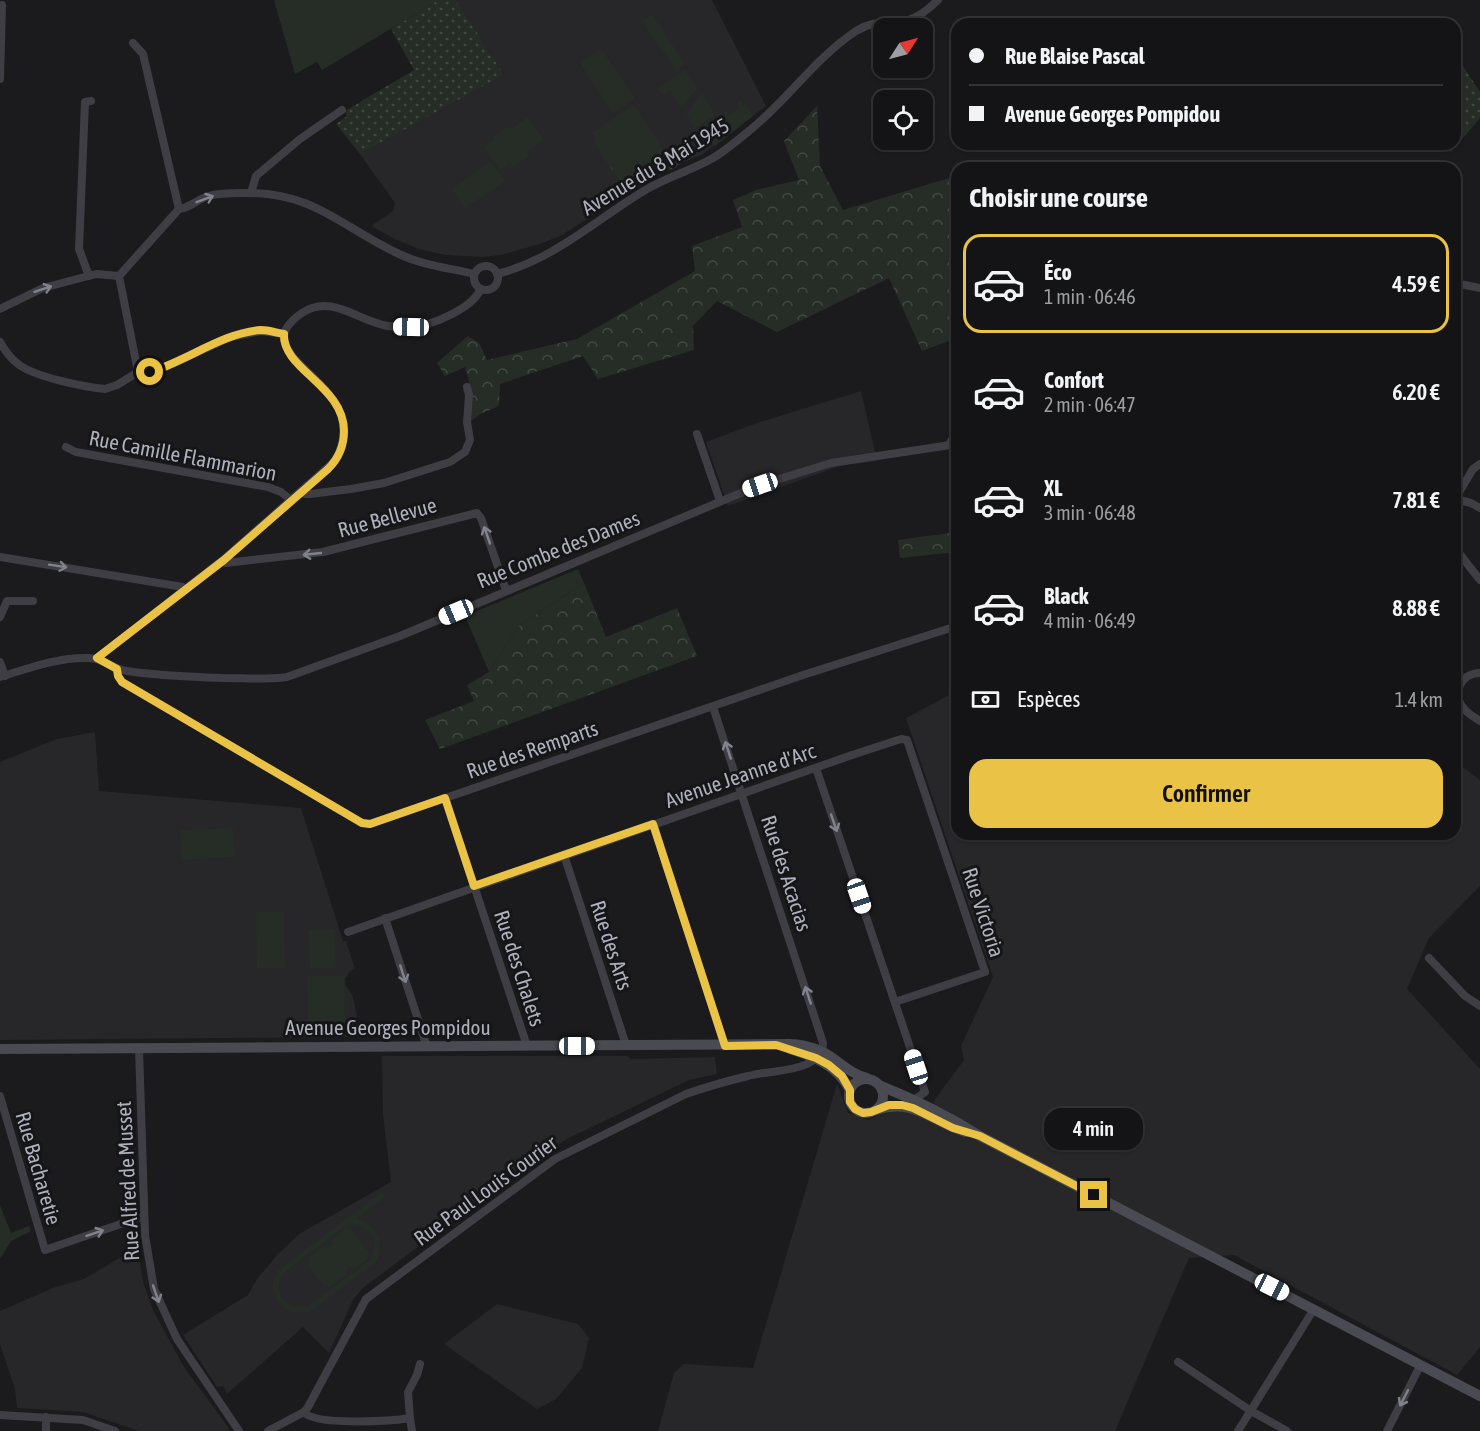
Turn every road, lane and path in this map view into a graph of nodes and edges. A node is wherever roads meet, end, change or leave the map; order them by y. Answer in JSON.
{"nodes":[{"id":1,"x":938,"y":0,"type":"edge"},
{"id":2,"x":2,"y":5,"type":"dead end"},
{"id":3,"x":133,"y":43,"type":"dead end"},
{"id":4,"x":0,"y":79,"type":"edge"},
{"id":5,"x":91,"y":101,"type":"dead end"},
{"id":6,"x":342,"y":110,"type":"dead end"},
{"id":7,"x":251,"y":193,"type":"junction"},
{"id":8,"x":179,"y":209,"type":"junction"},
{"id":9,"x":474,"y":274,"type":"junction"},
{"id":10,"x":497,"y":274,"type":"junction"},
{"id":11,"x":89,"y":276,"type":"junction"},
{"id":12,"x":119,"y":276,"type":"junction"},
{"id":13,"x":1461,"y":284,"type":"edge"},
{"id":14,"x":1480,"y":288,"type":"edge"},
{"id":15,"x":481,"y":289,"type":"junction"},
{"id":16,"x":0,"y":309,"type":"edge"},
{"id":17,"x":284,"y":334,"type":"junction"},
{"id":18,"x":0,"y":342,"type":"edge"},
{"id":19,"x":138,"y":372,"type":"junction"},
{"id":20,"x":467,"y":387,"type":"dead end"},
{"id":21,"x":697,"y":434,"type":"dead end"},
{"id":22,"x":951,"y":444,"type":"edge"},
{"id":23,"x":66,"y":447,"type":"dead end"},
{"id":24,"x":1480,"y":464,"type":"edge"},
{"id":25,"x":1461,"y":489,"type":"edge"},
{"id":26,"x":303,"y":491,"type":"junction"},
{"id":27,"x":291,"y":500,"type":"junction"},
{"id":28,"x":1461,"y":500,"type":"edge"},
{"id":29,"x":720,"y":501,"type":"junction"},
{"id":30,"x":1480,"y":508,"type":"edge"},
{"id":31,"x":1461,"y":556,"type":"edge"},
{"id":32,"x":0,"y":557,"type":"edge"},
{"id":33,"x":224,"y":560,"type":"junction"},
{"id":34,"x":1480,"y":580,"type":"edge"},
{"id":35,"x":186,"y":590,"type":"junction"},
{"id":36,"x":506,"y":590,"type":"junction"},
{"id":37,"x":33,"y":601,"type":"dead end"},
{"id":38,"x":0,"y":617,"type":"edge"},
{"id":39,"x":951,"y":628,"type":"edge"},
{"id":40,"x":97,"y":658,"type":"junction"},
{"id":41,"x":0,"y":662,"type":"edge"},
{"id":42,"x":117,"y":669,"type":"junction"},
{"id":43,"x":1480,"y":673,"type":"edge"},
{"id":44,"x":3,"y":677,"type":"edge"},
{"id":45,"x":1461,"y":682,"type":"edge"},
{"id":46,"x":1461,"y":705,"type":"edge"},
{"id":47,"x":713,"y":707,"type":"junction"},
{"id":48,"x":1480,"y":721,"type":"edge"},
{"id":49,"x":906,"y":740,"type":"joint"},
{"id":50,"x":816,"y":768,"type":"junction"},
{"id":51,"x":742,"y":794,"type":"junction"},
{"id":52,"x":445,"y":798,"type":"junction"},
{"id":53,"x":653,"y":824,"type":"junction"},
{"id":54,"x":564,"y":855,"type":"junction"},
{"id":55,"x":474,"y":886,"type":"junction"},
{"id":56,"x":385,"y":918,"type":"junction"},
{"id":57,"x":348,"y":932,"type":"dead end"},
{"id":58,"x":1429,"y":958,"type":"dead end"},
{"id":59,"x":895,"y":1002,"type":"junction"},
{"id":60,"x":1480,"y":1006,"type":"edge"},
{"id":61,"x":626,"y":1045,"type":"junction"},
{"id":62,"x":527,"y":1046,"type":"junction"},
{"id":63,"x":725,"y":1046,"type":"junction"},
{"id":64,"x":428,"y":1047,"type":"junction"},
{"id":65,"x":139,"y":1048,"type":"junction"},
{"id":66,"x":0,"y":1049,"type":"edge"},
{"id":67,"x":819,"y":1054,"type":"junction"},
{"id":68,"x":867,"y":1078,"type":"junction"},
{"id":69,"x":881,"y":1086,"type":"junction"},
{"id":70,"x":850,"y":1090,"type":"junction"},
{"id":71,"x":0,"y":1096,"type":"edge"},
{"id":72,"x":914,"y":1100,"type":"junction"},
{"id":73,"x":876,"y":1110,"type":"junction"},
{"id":74,"x":980,"y":1136,"type":"junction"},
{"id":75,"x":144,"y":1216,"type":"junction"},
{"id":76,"x":1314,"y":1309,"type":"junction"},
{"id":77,"x":1178,"y":1362,"type":"dead end"},
{"id":78,"x":420,"y":1364,"type":"dead end"},
{"id":79,"x":1420,"y":1366,"type":"junction"},
{"id":80,"x":1480,"y":1396,"type":"edge"},
{"id":81,"x":1251,"y":1410,"type":"junction"},
{"id":82,"x":304,"y":1412,"type":"junction"},
{"id":83,"x":0,"y":1415,"type":"edge"},
{"id":84,"x":46,"y":1417,"type":"junction"},
{"id":85,"x":410,"y":1418,"type":"junction"},
{"id":86,"x":46,"y":1431,"type":"edge"},
{"id":87,"x":115,"y":1431,"type":"edge"},
{"id":88,"x":239,"y":1431,"type":"edge"},
{"id":89,"x":268,"y":1431,"type":"edge"},
{"id":90,"x":412,"y":1431,"type":"edge"},
{"id":91,"x":1238,"y":1431,"type":"edge"},
{"id":92,"x":1287,"y":1431,"type":"edge"},
{"id":93,"x":1387,"y":1431,"type":"edge"}],
"edges":[{"from":1,"to":10,"type":"street","name":"Avenue du 8 Mai 1945"},
{"from":2,"to":4,"type":"street"},
{"from":3,"to":8,"type":"street"},
{"from":5,"to":11,"type":"street"},
{"from":6,"to":7,"type":"street"},
{"from":8,"to":7,"type":"street","one_way":true},
{"from":7,"to":9,"type":"street"},
{"from":8,"to":12,"type":"street"},
{"from":9,"to":10,"type":"street"},
{"from":9,"to":15,"type":"street"},
{"from":10,"to":15,"type":"street"},
{"from":11,"to":12,"type":"street"},
{"from":16,"to":11,"type":"street","one_way":true},
{"from":12,"to":19,"type":"street"},
{"from":13,"to":14,"type":"street"},
{"from":15,"to":17,"type":"street"},
{"from":17,"to":19,"type":"street"},
{"from":17,"to":26,"type":"street"},
{"from":18,"to":19,"type":"street"},
{"from":20,"to":26,"type":"street"},
{"from":21,"to":29,"type":"street"},
{"from":22,"to":29,"type":"street","name":"Rue Combe des Dames"},
{"from":23,"to":27,"type":"street","name":"Rue Camille Flammarion"},
{"from":24,"to":25,"type":"street"},
{"from":26,"to":27,"type":"street"},
{"from":27,"to":33,"type":"street"},
{"from":28,"to":30,"type":"street"},
{"from":29,"to":36,"type":"street","name":"Rue Combe des Dames"},
{"from":31,"to":34,"type":"street"},
{"from":32,"to":35,"type":"street","one_way":true},
{"from":33,"to":35,"type":"street"},
{"from":36,"to":33,"type":"street","name":"Rue Bellevue","one_way":true},
{"from":35,"to":40,"type":"street"},
{"from":36,"to":42,"type":"street","name":"Rue Combe des Dames"},
{"from":37,"to":38,"type":"street"},
{"from":39,"to":47,"type":"street","name":"Rue des Remparts"},
{"from":40,"to":42,"type":"street","name":"Rue Combe des Dames"},
{"from":40,"to":44,"type":"street"},
{"from":41,"to":44,"type":"street"},
{"from":42,"to":52,"type":"street","name":"Rue des Remparts"},
{"from":43,"to":45,"type":"street"},
{"from":46,"to":48,"type":"street"},
{"from":51,"to":47,"type":"street","name":"Rue des Acacias","one_way":true},
{"from":47,"to":52,"type":"street","name":"Rue des Remparts"},
{"from":49,"to":50,"type":"street","name":"Avenue Jeanne d'Arc"},
{"from":49,"to":59,"type":"street","name":"Rue Victoria"},
{"from":50,"to":51,"type":"street","name":"Avenue Jeanne d'Arc"},
{"from":50,"to":59,"type":"street","one_way":true},
{"from":51,"to":53,"type":"street","name":"Avenue Jeanne d'Arc"},
{"from":67,"to":51,"type":"street","name":"Rue des Acacias","one_way":true},
{"from":52,"to":55,"type":"street","name":"Rue des Chalets"},
{"from":53,"to":54,"type":"street","name":"Avenue Jeanne d'Arc"},
{"from":53,"to":63,"type":"street"},
{"from":54,"to":55,"type":"street","name":"Avenue Jeanne d'Arc"},
{"from":54,"to":61,"type":"street","name":"Rue des Arts"},
{"from":55,"to":56,"type":"street","name":"Avenue Jeanne d'Arc"},
{"from":55,"to":62,"type":"street","name":"Rue des Chalets"},
{"from":56,"to":57,"type":"street","name":"Avenue Jeanne d'Arc"},
{"from":56,"to":64,"type":"street","one_way":true},
{"from":58,"to":60,"type":"street"},
{"from":59,"to":72,"type":"street"},
{"from":61,"to":62,"type":"main road","name":"Avenue Georges Pompidou"},
{"from":61,"to":63,"type":"main road","name":"Avenue Georges Pompidou"},
{"from":62,"to":64,"type":"main road","name":"Avenue Georges Pompidou"},
{"from":63,"to":67,"type":"main road","name":"Avenue Georges Pompidou"},
{"from":64,"to":65,"type":"main road","name":"Avenue Georges Pompidou"},
{"from":65,"to":66,"type":"main road","name":"Avenue Georges Pompidou"},
{"from":65,"to":75,"type":"street","name":"Rue Alfred de Musset"},
{"from":67,"to":68,"type":"main road","name":"Avenue Georges Pompidou"},
{"from":67,"to":70,"type":"main road","name":"Avenue Georges Pompidou"},
{"from":67,"to":82,"type":"street","name":"Rue Paul Louis Courier"},
{"from":68,"to":69,"type":"main road"},
{"from":68,"to":70,"type":"main road"},
{"from":69,"to":72,"type":"main road"},
{"from":69,"to":73,"type":"main road"},
{"from":70,"to":73,"type":"main road"},
{"from":71,"to":75,"type":"street","name":"Rue Bacharetie","one_way":true},
{"from":72,"to":74,"type":"main road"},
{"from":73,"to":74,"type":"main road"},
{"from":74,"to":76,"type":"main road"},
{"from":75,"to":88,"type":"street","name":"Rue Alfred de Musset","one_way":true},
{"from":76,"to":79,"type":"main road"},
{"from":76,"to":81,"type":"street"},
{"from":77,"to":81,"type":"street"},
{"from":78,"to":85,"type":"street"},
{"from":79,"to":80,"type":"main road"},
{"from":79,"to":93,"type":"street","one_way":true},
{"from":81,"to":91,"type":"street"},
{"from":81,"to":92,"type":"street"},
{"from":82,"to":85,"type":"street"},
{"from":82,"to":89,"type":"street"},
{"from":83,"to":84,"type":"street"},
{"from":84,"to":86,"type":"street"},
{"from":84,"to":87,"type":"street"},
{"from":85,"to":90,"type":"street"}]}
